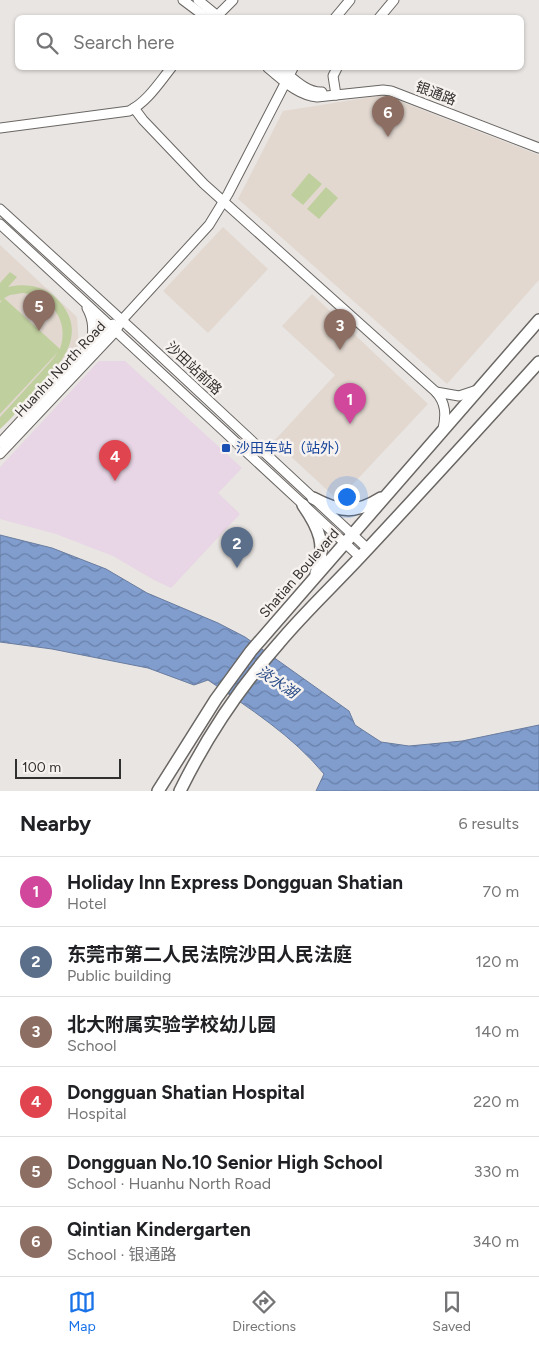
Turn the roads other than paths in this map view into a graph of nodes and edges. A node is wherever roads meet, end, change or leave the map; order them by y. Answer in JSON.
{"nodes":[{"id":1,"x":183,"y":0,"type":"edge"},
{"id":2,"x":198,"y":0,"type":"edge"},
{"id":3,"x":232,"y":0,"type":"edge"},
{"id":4,"x":350,"y":0,"type":"edge"},
{"id":5,"x":394,"y":0,"type":"edge"},
{"id":6,"x":203,"y":15,"type":"edge"},
{"id":7,"x":215,"y":15,"type":"edge"},
{"id":8,"x":219,"y":15,"type":"edge"},
{"id":9,"x":338,"y":15,"type":"edge"},
{"id":10,"x":382,"y":15,"type":"edge"},
{"id":11,"x":169,"y":70,"type":"edge"},
{"id":12,"x":275,"y":70,"type":"edge"},
{"id":13,"x":336,"y":70,"type":"edge"},
{"id":14,"x":289,"y":74,"type":"edge"},
{"id":15,"x":336,"y":93,"type":"junction"},
{"id":16,"x":134,"y":108,"type":"junction"},
{"id":17,"x":0,"y":128,"type":"edge"},
{"id":18,"x":539,"y":142,"type":"edge"},
{"id":19,"x":539,"y":148,"type":"edge"},
{"id":20,"x":224,"y":202,"type":"junction"},
{"id":21,"x":0,"y":208,"type":"edge"},
{"id":22,"x":0,"y":224,"type":"edge"},
{"id":23,"x":85,"y":304,"type":"junction"},
{"id":24,"x":122,"y":320,"type":"junction"},
{"id":25,"x":539,"y":320,"type":"edge"},
{"id":26,"x":112,"y":329,"type":"junction"},
{"id":27,"x":89,"y":348,"type":"junction"},
{"id":28,"x":539,"y":362,"type":"edge"},
{"id":29,"x":477,"y":390,"type":"junction"},
{"id":30,"x":436,"y":392,"type":"junction"},
{"id":31,"x":443,"y":430,"type":"junction"},
{"id":32,"x":0,"y":443,"type":"edge"},
{"id":33,"x":0,"y":454,"type":"edge"},
{"id":34,"x":392,"y":490,"type":"junction"},
{"id":35,"x":313,"y":498,"type":"junction"},
{"id":36,"x":303,"y":505,"type":"junction"},
{"id":37,"x":349,"y":539,"type":"junction"},
{"id":38,"x":364,"y":553,"type":"junction"},
{"id":39,"x":311,"y":582,"type":"junction"},
{"id":40,"x":158,"y":791,"type":"edge"},
{"id":41,"x":180,"y":791,"type":"edge"}],
"edges":[{"from":1,"to":6,"type":"street"},
{"from":2,"to":7,"type":"street"},
{"from":3,"to":8,"type":"street"},
{"from":4,"to":9,"type":"street"},
{"from":5,"to":10,"type":"street"},
{"from":11,"to":16,"type":"street"},
{"from":12,"to":14,"type":"street","name":"银通路"},
{"from":13,"to":15,"type":"street"},
{"from":14,"to":15,"type":"street","name":"银通路"},
{"from":14,"to":20,"type":"street"},
{"from":15,"to":18,"type":"street","name":"银通路"},
{"from":15,"to":19,"type":"street","name":"银通路"},
{"from":16,"to":17,"type":"street"},
{"from":16,"to":20,"type":"street"},
{"from":20,"to":24,"type":"street"},
{"from":20,"to":30,"type":"street"},
{"from":21,"to":24,"type":"street","name":"沙田站前路"},
{"from":22,"to":23,"type":"street","name":"沙田站前路"},
{"from":23,"to":26,"type":"street","name":"沙田站前路"},
{"from":23,"to":27,"type":"street"},
{"from":24,"to":26,"type":"street","name":"Huanhu North Road"},
{"from":24,"to":35,"type":"street","name":"沙田站前路"},
{"from":25,"to":29,"type":"main road","name":"Shatian Boulevard"},
{"from":26,"to":27,"type":"street","name":"Huanhu North Road"},
{"from":26,"to":33,"type":"street","name":"Huanhu North Road"},
{"from":26,"to":36,"type":"street","name":"沙田站前路"},
{"from":27,"to":32,"type":"street","name":"Huanhu North Road"},
{"from":28,"to":38,"type":"main road"},
{"from":29,"to":30,"type":"street"},
{"from":29,"to":31,"type":"main road","name":"Shatian Boulevard"},
{"from":30,"to":31,"type":"street"},
{"from":31,"to":34,"type":"main road","name":"Shatian Boulevard"},
{"from":34,"to":35,"type":"main road"},
{"from":34,"to":37,"type":"main road","name":"Shatian Boulevard"},
{"from":35,"to":37,"type":"street","name":"沙田站前路"},
{"from":36,"to":37,"type":"street","name":"沙田站前路"},
{"from":36,"to":39,"type":"main road"},
{"from":37,"to":38,"type":"street","name":"沙田站前路"},
{"from":37,"to":39,"type":"main road","name":"Shatian Boulevard"},
{"from":38,"to":41,"type":"main road"},
{"from":39,"to":40,"type":"main road","name":"Shatian Boulevard"}]}
